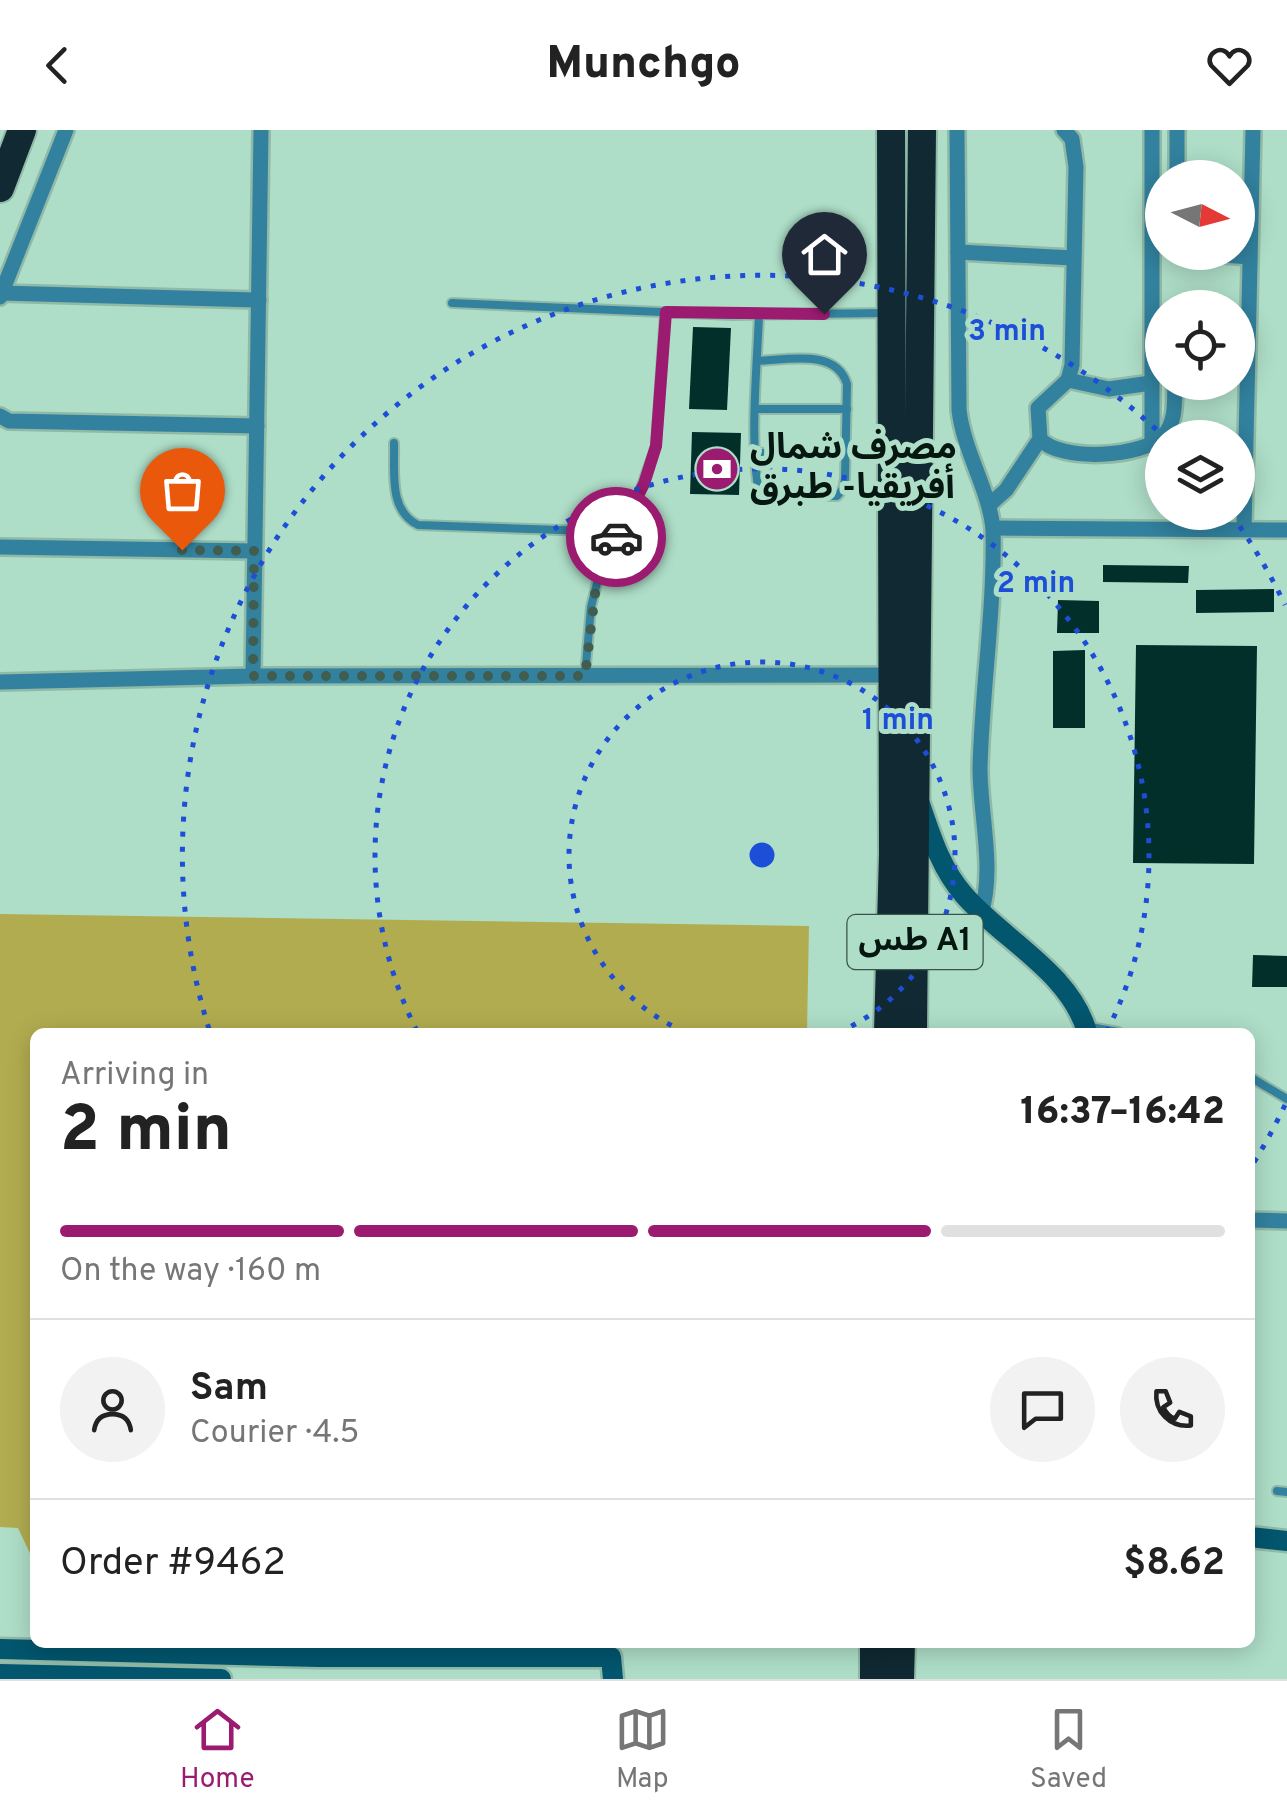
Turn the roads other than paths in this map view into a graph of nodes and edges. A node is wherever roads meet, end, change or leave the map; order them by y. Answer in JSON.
{"nodes":[{"id":1,"x":22,"y":130,"type":"edge"},
{"id":2,"x":66,"y":130,"type":"edge"},
{"id":3,"x":261,"y":130,"type":"edge"},
{"id":4,"x":891,"y":130,"type":"edge"},
{"id":5,"x":922,"y":130,"type":"edge"},
{"id":6,"x":957,"y":130,"type":"edge"},
{"id":7,"x":1064,"y":130,"type":"edge"},
{"id":8,"x":1152,"y":130,"type":"edge"},
{"id":9,"x":1178,"y":130,"type":"edge"},
{"id":10,"x":1253,"y":130,"type":"edge"},
{"id":11,"x":1154,"y":160,"type":"edge"},
{"id":12,"x":1177,"y":160,"type":"edge"},
{"id":13,"x":1252,"y":160,"type":"edge"},
{"id":14,"x":0,"y":188,"type":"edge"},
{"id":15,"x":958,"y":252,"type":"junction"},
{"id":16,"x":1072,"y":258,"type":"junction"},
{"id":17,"x":1250,"y":270,"type":"edge"},
{"id":18,"x":0,"y":295,"type":"edge"},
{"id":19,"x":259,"y":300,"type":"junction"},
{"id":20,"x":452,"y":303,"type":"dead end"},
{"id":21,"x":666,"y":312,"type":"junction"},
{"id":22,"x":890,"y":314,"type":"junction"},
{"id":23,"x":758,"y":315,"type":"junction"},
{"id":24,"x":757,"y":361,"type":"junction"},
{"id":25,"x":1068,"y":380,"type":"junction"},
{"id":26,"x":1145,"y":384,"type":"edge"},
{"id":27,"x":757,"y":409,"type":"junction"},
{"id":28,"x":847,"y":410,"type":"junction"},
{"id":29,"x":0,"y":416,"type":"edge"},
{"id":30,"x":1246,"y":420,"type":"edge"},
{"id":31,"x":257,"y":426,"type":"junction"},
{"id":32,"x":1040,"y":439,"type":"junction"},
{"id":33,"x":394,"y":443,"type":"dead end"},
{"id":34,"x":1145,"y":447,"type":"edge"},
{"id":35,"x":756,"y":453,"type":"junction"},
{"id":36,"x":846,"y":453,"type":"junction"},
{"id":37,"x":989,"y":505,"type":"junction"},
{"id":38,"x":993,"y":528,"type":"junction"},
{"id":39,"x":1145,"y":529,"type":"edge"},
{"id":40,"x":1255,"y":529,"type":"edge"},
{"id":41,"x":1287,"y":530,"type":"edge"},
{"id":42,"x":619,"y":532,"type":"junction"},
{"id":43,"x":0,"y":547,"type":"edge"},
{"id":44,"x":254,"y":551,"type":"junction"},
{"id":45,"x":891,"y":675,"type":"junction"},
{"id":46,"x":253,"y":676,"type":"junction"},
{"id":47,"x":585,"y":676,"type":"junction"},
{"id":48,"x":0,"y":682,"type":"edge"},
{"id":49,"x":917,"y":798,"type":"junction"},
{"id":50,"x":905,"y":853,"type":"junction"},
{"id":51,"x":981,"y":914,"type":"junction"},
{"id":52,"x":888,"y":1028,"type":"edge"},
{"id":53,"x":913,"y":1028,"type":"edge"},
{"id":54,"x":1086,"y":1028,"type":"edge"},
{"id":55,"x":1255,"y":1080,"type":"edge"},
{"id":56,"x":1287,"y":1098,"type":"edge"},
{"id":57,"x":1255,"y":1220,"type":"edge"},
{"id":58,"x":1287,"y":1221,"type":"edge"},
{"id":59,"x":1255,"y":1537,"type":"edge"},
{"id":60,"x":1287,"y":1541,"type":"edge"},
{"id":61,"x":132,"y":1648,"type":"edge"},
{"id":62,"x":874,"y":1648,"type":"edge"},
{"id":63,"x":901,"y":1648,"type":"edge"},
{"id":64,"x":0,"y":1649,"type":"edge"},
{"id":65,"x":175,"y":1649,"type":"edge"},
{"id":66,"x":612,"y":1668,"type":"edge"},
{"id":67,"x":0,"y":1674,"type":"edge"},
{"id":68,"x":131,"y":1678,"type":"edge"},
{"id":69,"x":166,"y":1678,"type":"edge"},
{"id":70,"x":222,"y":1679,"type":"edge"},
{"id":71,"x":874,"y":1679,"type":"edge"},
{"id":72,"x":900,"y":1679,"type":"edge"}],
"edges":[{"from":1,"to":14,"type":"highway"},
{"from":2,"to":18,"type":"street"},
{"from":3,"to":19,"type":"street"},
{"from":4,"to":22,"type":"highway","number":"طس A1"},
{"from":5,"to":49,"type":"highway","number":"طس A1"},
{"from":6,"to":15,"type":"street"},
{"from":7,"to":16,"type":"street"},
{"from":8,"to":11,"type":"street"},
{"from":9,"to":12,"type":"street"},
{"from":10,"to":13,"type":"street"},
{"from":15,"to":16,"type":"street"},
{"from":15,"to":37,"type":"street"},
{"from":16,"to":25,"type":"street"},
{"from":17,"to":30,"type":"street"},
{"from":18,"to":19,"type":"street"},
{"from":19,"to":31,"type":"street"},
{"from":20,"to":21,"type":"lane"},
{"from":21,"to":23,"type":"lane"},
{"from":21,"to":42,"type":"lane"},
{"from":22,"to":23,"type":"lane"},
{"from":22,"to":45,"type":"highway","number":"طس A1"},
{"from":23,"to":24,"type":"lane"},
{"from":24,"to":27,"type":"lane"},
{"from":24,"to":28,"type":"lane"},
{"from":25,"to":26,"type":"street"},
{"from":25,"to":32,"type":"street"},
{"from":27,"to":28,"type":"lane"},
{"from":27,"to":35,"type":"lane"},
{"from":28,"to":36,"type":"lane"},
{"from":29,"to":31,"type":"street"},
{"from":31,"to":44,"type":"street"},
{"from":32,"to":34,"type":"street"},
{"from":32,"to":37,"type":"street"},
{"from":33,"to":42,"type":"lane"},
{"from":35,"to":36,"type":"lane"},
{"from":35,"to":36,"type":"lane"},
{"from":37,"to":38,"type":"street"},
{"from":38,"to":39,"type":"street"},
{"from":38,"to":51,"type":"street"},
{"from":40,"to":41,"type":"street"},
{"from":42,"to":47,"type":"lane"},
{"from":43,"to":44,"type":"street"},
{"from":44,"to":46,"type":"street"},
{"from":45,"to":47,"type":"street"},
{"from":45,"to":50,"type":"highway","number":"طس A1"},
{"from":46,"to":47,"type":"street"},
{"from":46,"to":48,"type":"street"},
{"from":49,"to":50,"type":"highway","number":"طس A1"},
{"from":49,"to":51,"type":"main road"},
{"from":50,"to":52,"type":"highway","number":"طس A1"},
{"from":50,"to":53,"type":"highway","number":"طس A1"},
{"from":51,"to":54,"type":"main road"},
{"from":55,"to":56,"type":"lane"},
{"from":57,"to":58,"type":"street"},
{"from":59,"to":60,"type":"main road"},
{"from":61,"to":64,"type":"main road"},
{"from":61,"to":65,"type":"main road"},
{"from":61,"to":68,"type":"lane"},
{"from":62,"to":71,"type":"highway"},
{"from":63,"to":72,"type":"highway"},
{"from":65,"to":66,"type":"main road"},
{"from":65,"to":69,"type":"lane"},
{"from":67,"to":68,"type":"main road"},
{"from":68,"to":69,"type":"main road"},
{"from":69,"to":70,"type":"main road"}]}
